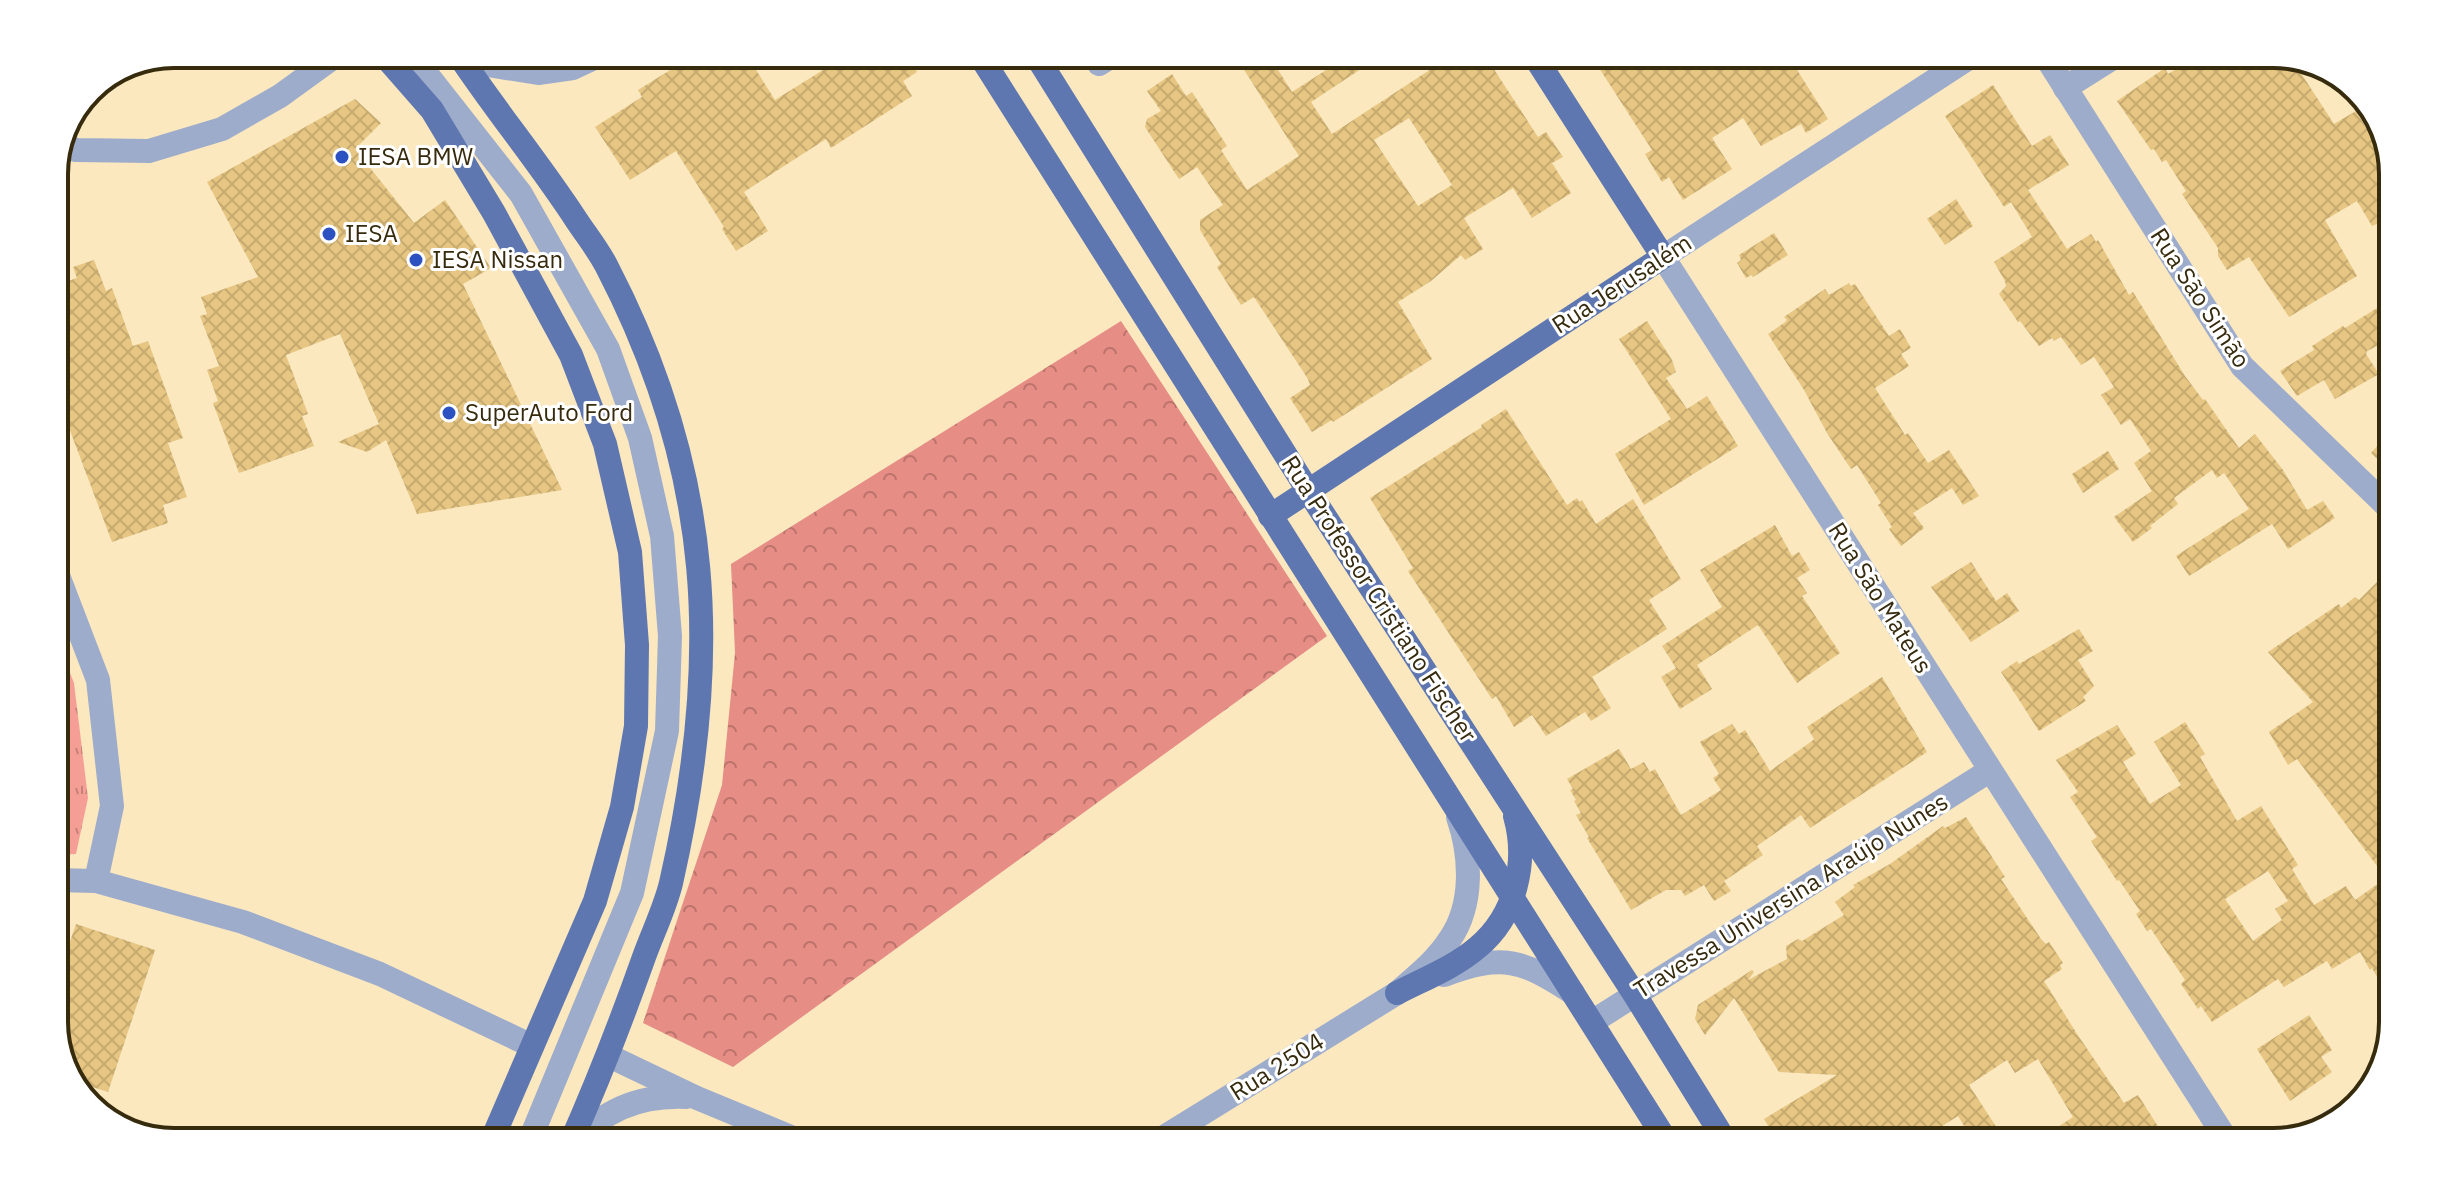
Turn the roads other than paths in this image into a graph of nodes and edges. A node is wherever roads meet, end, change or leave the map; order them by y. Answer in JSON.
{"nodes":[{"id":1,"x":319,"y":68,"type":"edge"},
{"id":2,"x":381,"y":68,"type":"edge"},
{"id":3,"x":395,"y":68,"type":"edge"},
{"id":4,"x":422,"y":68,"type":"edge"},
{"id":5,"x":467,"y":68,"type":"edge"},
{"id":6,"x":512,"y":68,"type":"edge"},
{"id":7,"x":573,"y":68,"type":"edge"},
{"id":8,"x":988,"y":68,"type":"edge"},
{"id":9,"x":1044,"y":68,"type":"edge"},
{"id":10,"x":1542,"y":68,"type":"edge"},
{"id":11,"x":1953,"y":68,"type":"edge"},
{"id":12,"x":2053,"y":68,"type":"edge"},
{"id":13,"x":2097,"y":68,"type":"edge"},
{"id":14,"x":2065,"y":88,"type":"junction"},
{"id":15,"x":432,"y":110,"type":"junction"},
{"id":16,"x":71,"y":148,"type":"edge"},
{"id":17,"x":1663,"y":257,"type":"junction"},
{"id":18,"x":1307,"y":489,"type":"junction"},
{"id":19,"x":2379,"y":494,"type":"edge"},
{"id":20,"x":1270,"y":516,"type":"junction"},
{"id":21,"x":68,"y":602,"type":"edge"},
{"id":22,"x":1989,"y":771,"type":"junction"},
{"id":23,"x":1511,"y":801,"type":"junction"},
{"id":24,"x":1455,"y":808,"type":"junction"},
{"id":25,"x":68,"y":880,"type":"edge"},
{"id":26,"x":96,"y":881,"type":"junction"},
{"id":27,"x":1512,"y":898,"type":"junction"},
{"id":28,"x":1397,"y":993,"type":"junction"},
{"id":29,"x":1574,"y":993,"type":"junction"},
{"id":30,"x":1635,"y":995,"type":"junction"},
{"id":31,"x":1592,"y":1022,"type":"junction"},
{"id":32,"x":532,"y":1046,"type":"junction"},
{"id":33,"x":609,"y":1056,"type":"junction"},
{"id":34,"x":697,"y":1098,"type":"junction"},
{"id":35,"x":497,"y":1128,"type":"edge"},
{"id":36,"x":535,"y":1128,"type":"edge"},
{"id":37,"x":580,"y":1128,"type":"edge"},
{"id":38,"x":588,"y":1128,"type":"edge"},
{"id":39,"x":769,"y":1128,"type":"edge"},
{"id":40,"x":1179,"y":1128,"type":"edge"},
{"id":41,"x":1658,"y":1128,"type":"edge"},
{"id":42,"x":1717,"y":1128,"type":"edge"},
{"id":43,"x":2219,"y":1128,"type":"edge"}],
"edges":[{"from":1,"to":16,"type":"street"},
{"from":2,"to":15,"type":"main road"},
{"from":3,"to":15,"type":"main road"},
{"from":4,"to":36,"type":"street"},
{"from":5,"to":33,"type":"main road"},
{"from":6,"to":7,"type":"street"},
{"from":8,"to":20,"type":"main road","name":"Rua Professor Cristiano Fischer"},
{"from":9,"to":18,"type":"main road","name":"Rua Professor Cristiano Fischer"},
{"from":10,"to":17,"type":"main road","name":"Rua São Mateus"},
{"from":11,"to":17,"type":"street","name":"Rua Jerusalém"},
{"from":12,"to":14,"type":"street","name":"Rua São Simão"},
{"from":13,"to":14,"type":"street"},
{"from":14,"to":19,"type":"street","name":"Rua São Simão"},
{"from":15,"to":32,"type":"main road"},
{"from":17,"to":18,"type":"main road","name":"Rua Jerusalém"},
{"from":17,"to":22,"type":"street","name":"Rua São Mateus"},
{"from":18,"to":20,"type":"main road","name":"Rua Jerusalém"},
{"from":18,"to":23,"type":"main road","name":"Rua Professor Cristiano Fischer"},
{"from":20,"to":24,"type":"main road","name":"Rua Professor Cristiano Fischer"},
{"from":21,"to":26,"type":"street"},
{"from":22,"to":30,"type":"street","name":"Travessa Universina Araújo Nunes"},
{"from":22,"to":43,"type":"street","name":"Rua São Mateus"},
{"from":23,"to":27,"type":"main road"},
{"from":23,"to":30,"type":"main road","name":"Rua Professor Cristiano Fischer"},
{"from":24,"to":27,"type":"main road","name":"Rua Professor Cristiano Fischer"},
{"from":24,"to":28,"type":"street","name":"Rua 2504"},
{"from":25,"to":26,"type":"street"},
{"from":26,"to":32,"type":"street"},
{"from":27,"to":28,"type":"main road"},
{"from":27,"to":29,"type":"main road","name":"Rua Professor Cristiano Fischer"},
{"from":28,"to":29,"type":"street","name":"Rua 2504"},
{"from":28,"to":40,"type":"street","name":"Rua 2504"},
{"from":29,"to":31,"type":"main road","name":"Rua Professor Cristiano Fischer"},
{"from":30,"to":31,"type":"street","name":"Travessa Universina Araújo Nunes"},
{"from":30,"to":42,"type":"main road","name":"Rua Professor Cristiano Fischer"},
{"from":31,"to":41,"type":"main road","name":"Rua Professor Cristiano Fischer"},
{"from":32,"to":35,"type":"main road"},
{"from":33,"to":34,"type":"street"},
{"from":33,"to":37,"type":"main road"},
{"from":34,"to":38,"type":"street"},
{"from":34,"to":39,"type":"street"}]}
